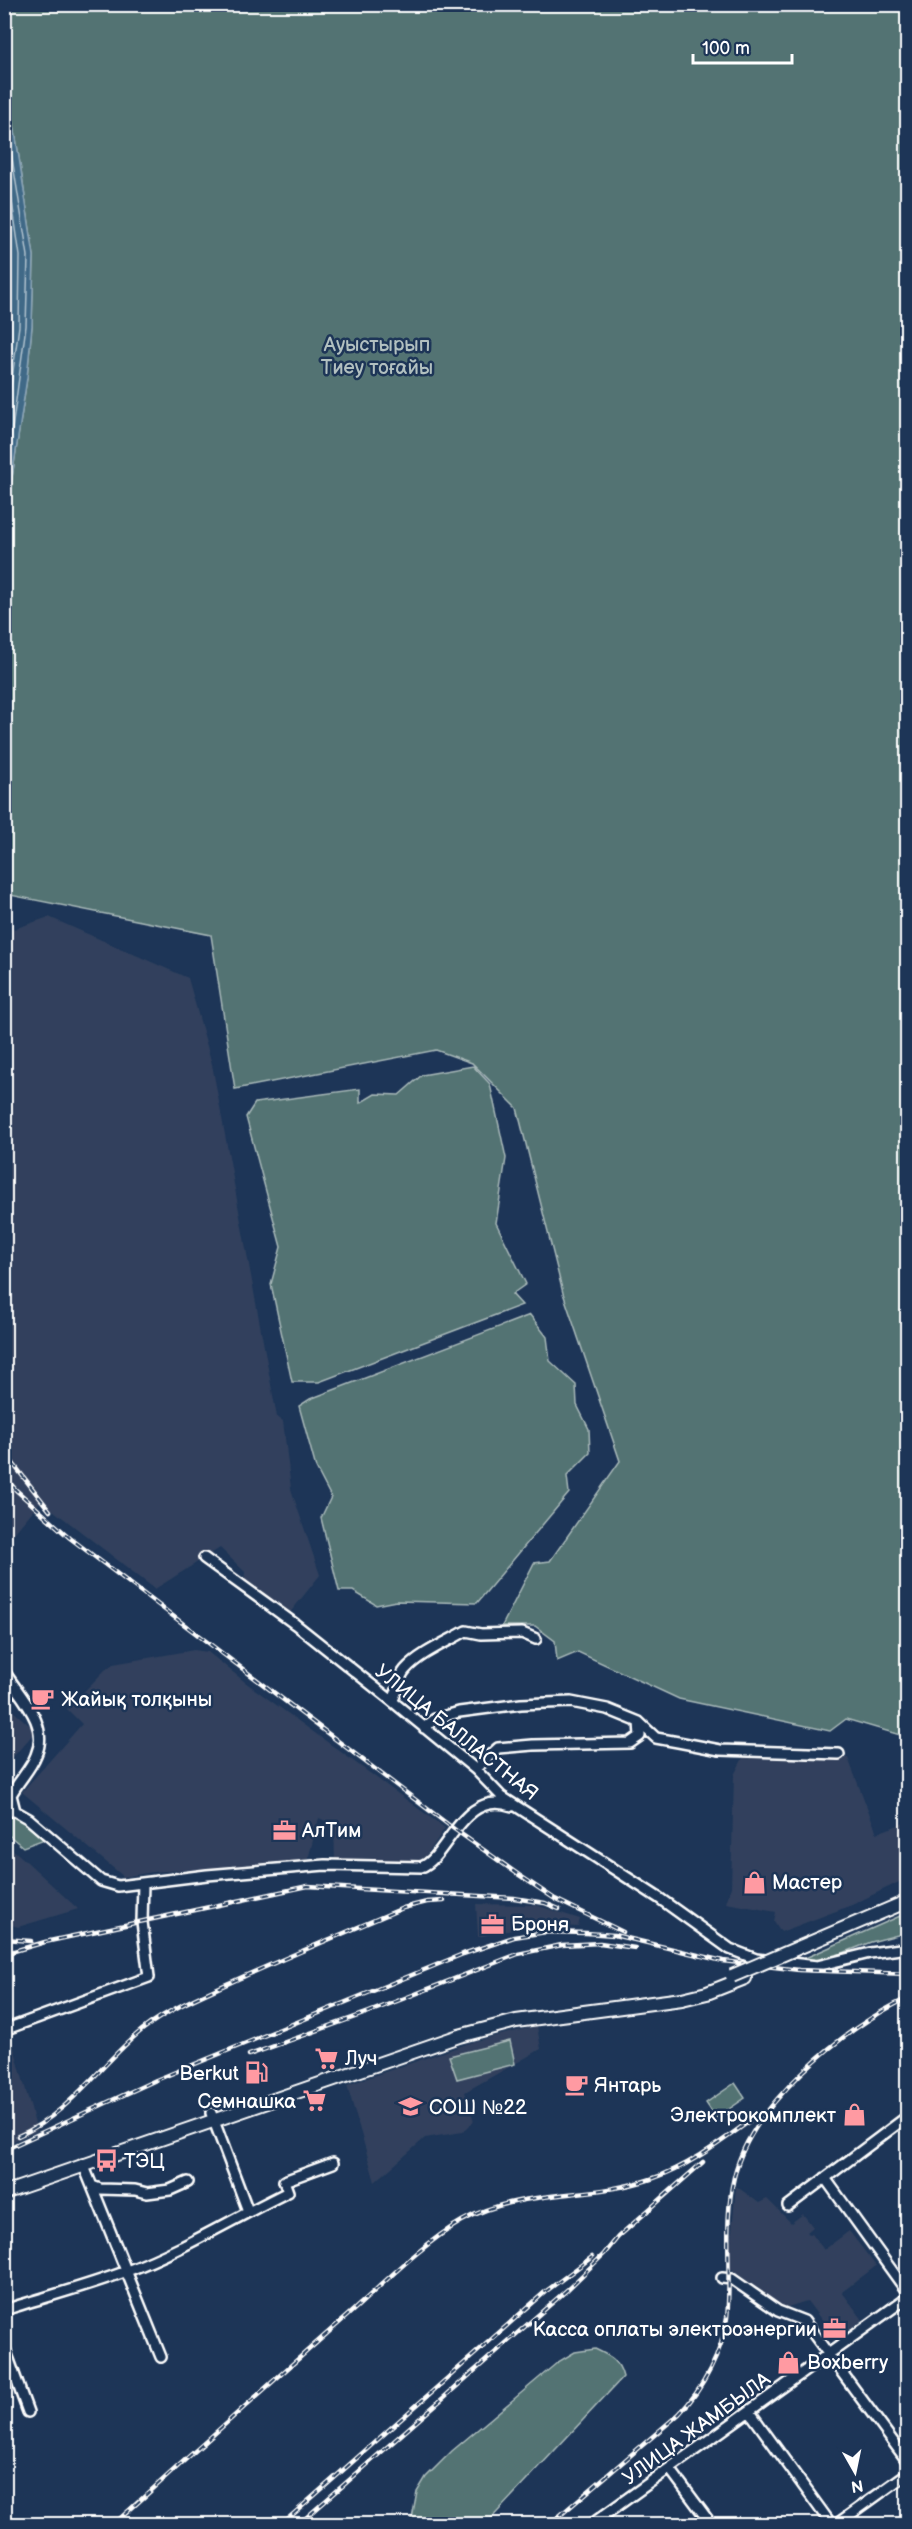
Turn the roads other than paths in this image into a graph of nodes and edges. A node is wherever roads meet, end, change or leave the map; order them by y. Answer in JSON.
{"nodes":[{"id":1,"x":204,"y":1558,"type":"dead end"},
{"id":2,"x":536,"y":1639,"type":"dead end"},
{"id":3,"x":4,"y":1671,"type":"edge"},
{"id":4,"x":392,"y":1701,"type":"junction"},
{"id":5,"x":639,"y":1722,"type":"junction"},
{"id":6,"x":424,"y":1728,"type":"junction"},
{"id":7,"x":839,"y":1754,"type":"dead end"},
{"id":8,"x":475,"y":1769,"type":"junction"},
{"id":9,"x":4,"y":1811,"type":"edge"},
{"id":10,"x":15,"y":1811,"type":"junction"},
{"id":11,"x":526,"y":1812,"type":"junction"},
{"id":12,"x":143,"y":1883,"type":"junction"},
{"id":13,"x":908,"y":1902,"type":"edge"},
{"id":14,"x":908,"y":1948,"type":"edge"},
{"id":15,"x":4,"y":2030,"type":"edge"},
{"id":16,"x":213,"y":2116,"type":"junction"},
{"id":17,"x":908,"y":2117,"type":"edge"},
{"id":18,"x":908,"y":2125,"type":"edge"},
{"id":19,"x":333,"y":2163,"type":"dead end"},
{"id":20,"x":83,"y":2164,"type":"junction"},
{"id":21,"x":825,"y":2178,"type":"junction"},
{"id":22,"x":188,"y":2182,"type":"dead end"},
{"id":23,"x":4,"y":2185,"type":"edge"},
{"id":24,"x":92,"y":2186,"type":"junction"},
{"id":25,"x":4,"y":2193,"type":"edge"},
{"id":26,"x":788,"y":2205,"type":"dead end"},
{"id":27,"x":248,"y":2211,"type":"junction"},
{"id":28,"x":127,"y":2271,"type":"junction"},
{"id":29,"x":723,"y":2278,"type":"dead end"},
{"id":30,"x":908,"y":2295,"type":"edge"},
{"id":31,"x":4,"y":2310,"type":"edge"},
{"id":32,"x":4,"y":2346,"type":"edge"},
{"id":33,"x":829,"y":2355,"type":"junction"},
{"id":34,"x":160,"y":2357,"type":"dead end"},
{"id":35,"x":28,"y":2412,"type":"dead end"},
{"id":36,"x":750,"y":2412,"type":"junction"},
{"id":37,"x":908,"y":2462,"type":"edge"},
{"id":38,"x":670,"y":2469,"type":"junction"},
{"id":39,"x":908,"y":2473,"type":"edge"},
{"id":40,"x":592,"y":2524,"type":"edge"},
{"id":41,"x":711,"y":2524,"type":"edge"},
{"id":42,"x":831,"y":2524,"type":"edge"},
{"id":43,"x":837,"y":2524,"type":"edge"}],
"edges":[{"from":1,"to":4,"type":"street","name":"УЛИЦА БАЛЛАСТНАЯ"},
{"from":2,"to":4,"type":"street"},
{"from":3,"to":10,"type":"street"},
{"from":4,"to":6,"type":"street","name":"УЛИЦА БАЛЛАСТНАЯ"},
{"from":5,"to":6,"type":"street"},
{"from":5,"to":7,"type":"street"},
{"from":5,"to":8,"type":"street"},
{"from":6,"to":8,"type":"street","name":"УЛИЦА БАЛЛАСТНАЯ"},
{"from":8,"to":11,"type":"street","name":"УЛИЦА БАЛЛАСТНАЯ"},
{"from":9,"to":10,"type":"street"},
{"from":10,"to":12,"type":"street"},
{"from":11,"to":12,"type":"street"},
{"from":11,"to":14,"type":"street","name":"УЛИЦА БАЛЛАСТНАЯ"},
{"from":12,"to":15,"type":"street"},
{"from":13,"to":16,"type":"main road","bridge":true},
{"from":16,"to":20,"type":"main road"},
{"from":16,"to":23,"type":"main road"},
{"from":16,"to":27,"type":"street"},
{"from":17,"to":18,"type":"street"},
{"from":17,"to":21,"type":"street"},
{"from":19,"to":27,"type":"street"},
{"from":20,"to":24,"type":"street"},
{"from":20,"to":25,"type":"main road"},
{"from":21,"to":26,"type":"street"},
{"from":21,"to":30,"type":"street"},
{"from":22,"to":24,"type":"street"},
{"from":24,"to":28,"type":"street"},
{"from":27,"to":28,"type":"street"},
{"from":28,"to":31,"type":"street"},
{"from":28,"to":34,"type":"street"},
{"from":29,"to":33,"type":"street"},
{"from":30,"to":33,"type":"street","name":"УЛИЦА ЖАМБЫЛА"},
{"from":32,"to":35,"type":"street"},
{"from":33,"to":36,"type":"street","name":"УЛИЦА ЖАМБЫЛА"},
{"from":33,"to":37,"type":"street"},
{"from":36,"to":38,"type":"street","name":"УЛИЦА ЖАМБЫЛА"},
{"from":36,"to":42,"type":"street"},
{"from":38,"to":40,"type":"street","name":"УЛИЦА ЖАМБЫЛА"},
{"from":38,"to":41,"type":"street"},
{"from":39,"to":43,"type":"street"}]}
